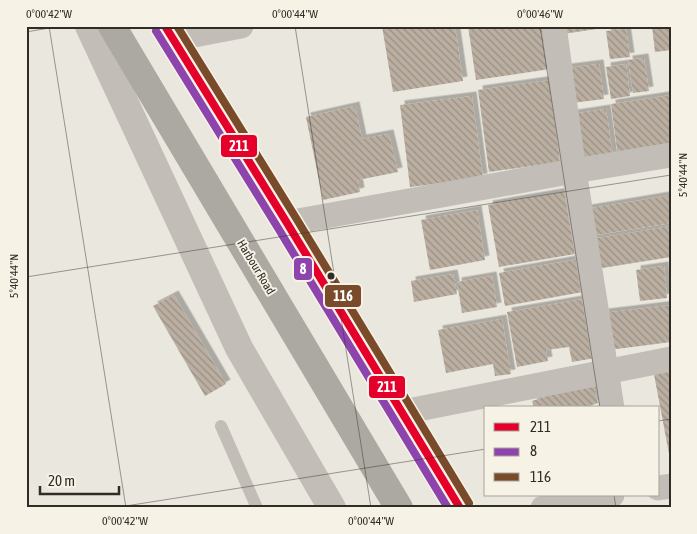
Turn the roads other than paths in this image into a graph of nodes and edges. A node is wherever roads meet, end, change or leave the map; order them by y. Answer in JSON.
{"nodes":[{"id":1,"x":89,"y":26,"type":"edge"},
{"id":2,"x":112,"y":26,"type":"edge"},
{"id":3,"x":241,"y":26,"type":"edge"},
{"id":4,"x":554,"y":26,"type":"edge"},
{"id":5,"x":169,"y":33,"type":"edge"},
{"id":6,"x":671,"y":155,"type":"edge"},
{"id":7,"x":574,"y":171,"type":"junction"},
{"id":8,"x":287,"y":223,"type":"junction"},
{"id":9,"x":671,"y":358,"type":"edge"},
{"id":10,"x":606,"y":371,"type":"junction"},
{"id":11,"x":612,"y":406,"type":"edge"},
{"id":12,"x":403,"y":412,"type":"junction"},
{"id":13,"x":221,"y":426,"type":"dead end"},
{"id":14,"x":607,"y":496,"type":"edge"},
{"id":15,"x":257,"y":508,"type":"edge"},
{"id":16,"x":332,"y":508,"type":"edge"},
{"id":17,"x":399,"y":508,"type":"edge"},
{"id":18,"x":460,"y":508,"type":"edge"},
{"id":19,"x":543,"y":508,"type":"edge"}],
"edges":[{"from":1,"to":16,"type":"street"},
{"from":2,"to":17,"type":"highway","name":"Harbour Road"},
{"from":3,"to":5,"type":"street"},
{"from":4,"to":7,"type":"street"},
{"from":5,"to":8,"type":"highway"},
{"from":6,"to":7,"type":"street"},
{"from":7,"to":8,"type":"street"},
{"from":7,"to":10,"type":"street"},
{"from":8,"to":12,"type":"highway"},
{"from":9,"to":10,"type":"street"},
{"from":10,"to":11,"type":"street"},
{"from":10,"to":12,"type":"street"},
{"from":12,"to":18,"type":"highway"},
{"from":13,"to":15,"type":"lane"},
{"from":14,"to":19,"type":"street"}]}
